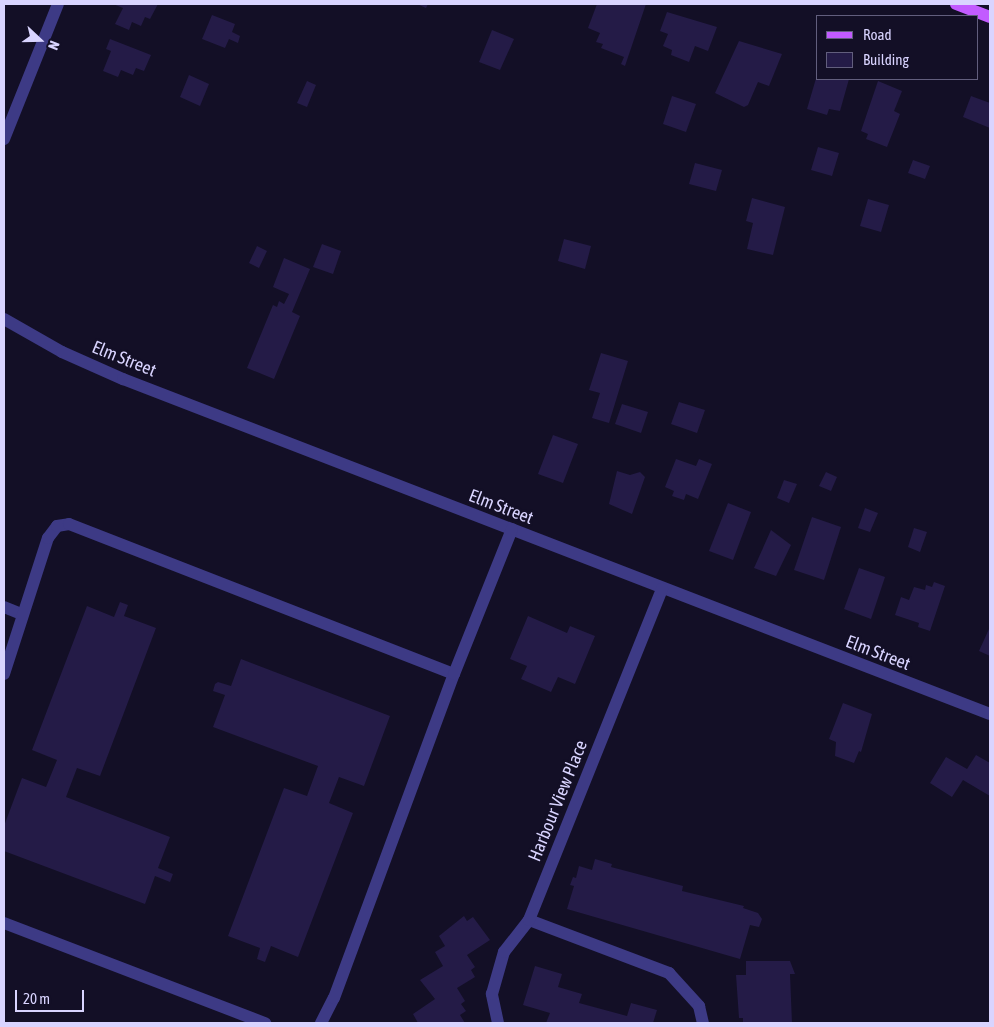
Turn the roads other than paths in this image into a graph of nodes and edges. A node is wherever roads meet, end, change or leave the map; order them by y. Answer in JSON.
{"nodes":[{"id":1,"x":58,"y":4,"type":"edge"},
{"id":2,"x":956,"y":4,"type":"edge"},
{"id":3,"x":990,"y":17,"type":"edge"},
{"id":4,"x":4,"y":139,"type":"edge"},
{"id":5,"x":4,"y":319,"type":"edge"},
{"id":6,"x":512,"y":530,"type":"junction"},
{"id":7,"x":662,"y":589,"type":"junction"},
{"id":8,"x":4,"y":607,"type":"edge"},
{"id":9,"x":21,"y":614,"type":"junction"},
{"id":10,"x":4,"y":674,"type":"edge"},
{"id":11,"x":454,"y":674,"type":"junction"},
{"id":12,"x":990,"y":714,"type":"edge"},
{"id":13,"x":529,"y":920,"type":"junction"},
{"id":14,"x":4,"y":923,"type":"edge"},
{"id":15,"x":265,"y":1023,"type":"edge"},
{"id":16,"x":320,"y":1023,"type":"edge"},
{"id":17,"x":498,"y":1023,"type":"edge"},
{"id":18,"x":703,"y":1023,"type":"edge"}],
"edges":[{"from":1,"to":4,"type":"street"},
{"from":2,"to":3,"type":"main road"},
{"from":5,"to":6,"type":"street","name":"Elm Street"},
{"from":6,"to":7,"type":"street","name":"Elm Street"},
{"from":6,"to":11,"type":"street"},
{"from":7,"to":12,"type":"street","name":"Elm Street"},
{"from":7,"to":13,"type":"street","name":"Harbour View Place"},
{"from":8,"to":9,"type":"street"},
{"from":9,"to":10,"type":"street"},
{"from":9,"to":11,"type":"street"},
{"from":11,"to":16,"type":"street"},
{"from":13,"to":17,"type":"street","name":"Harbour View Place"},
{"from":13,"to":18,"type":"street"},
{"from":14,"to":15,"type":"street"}]}
